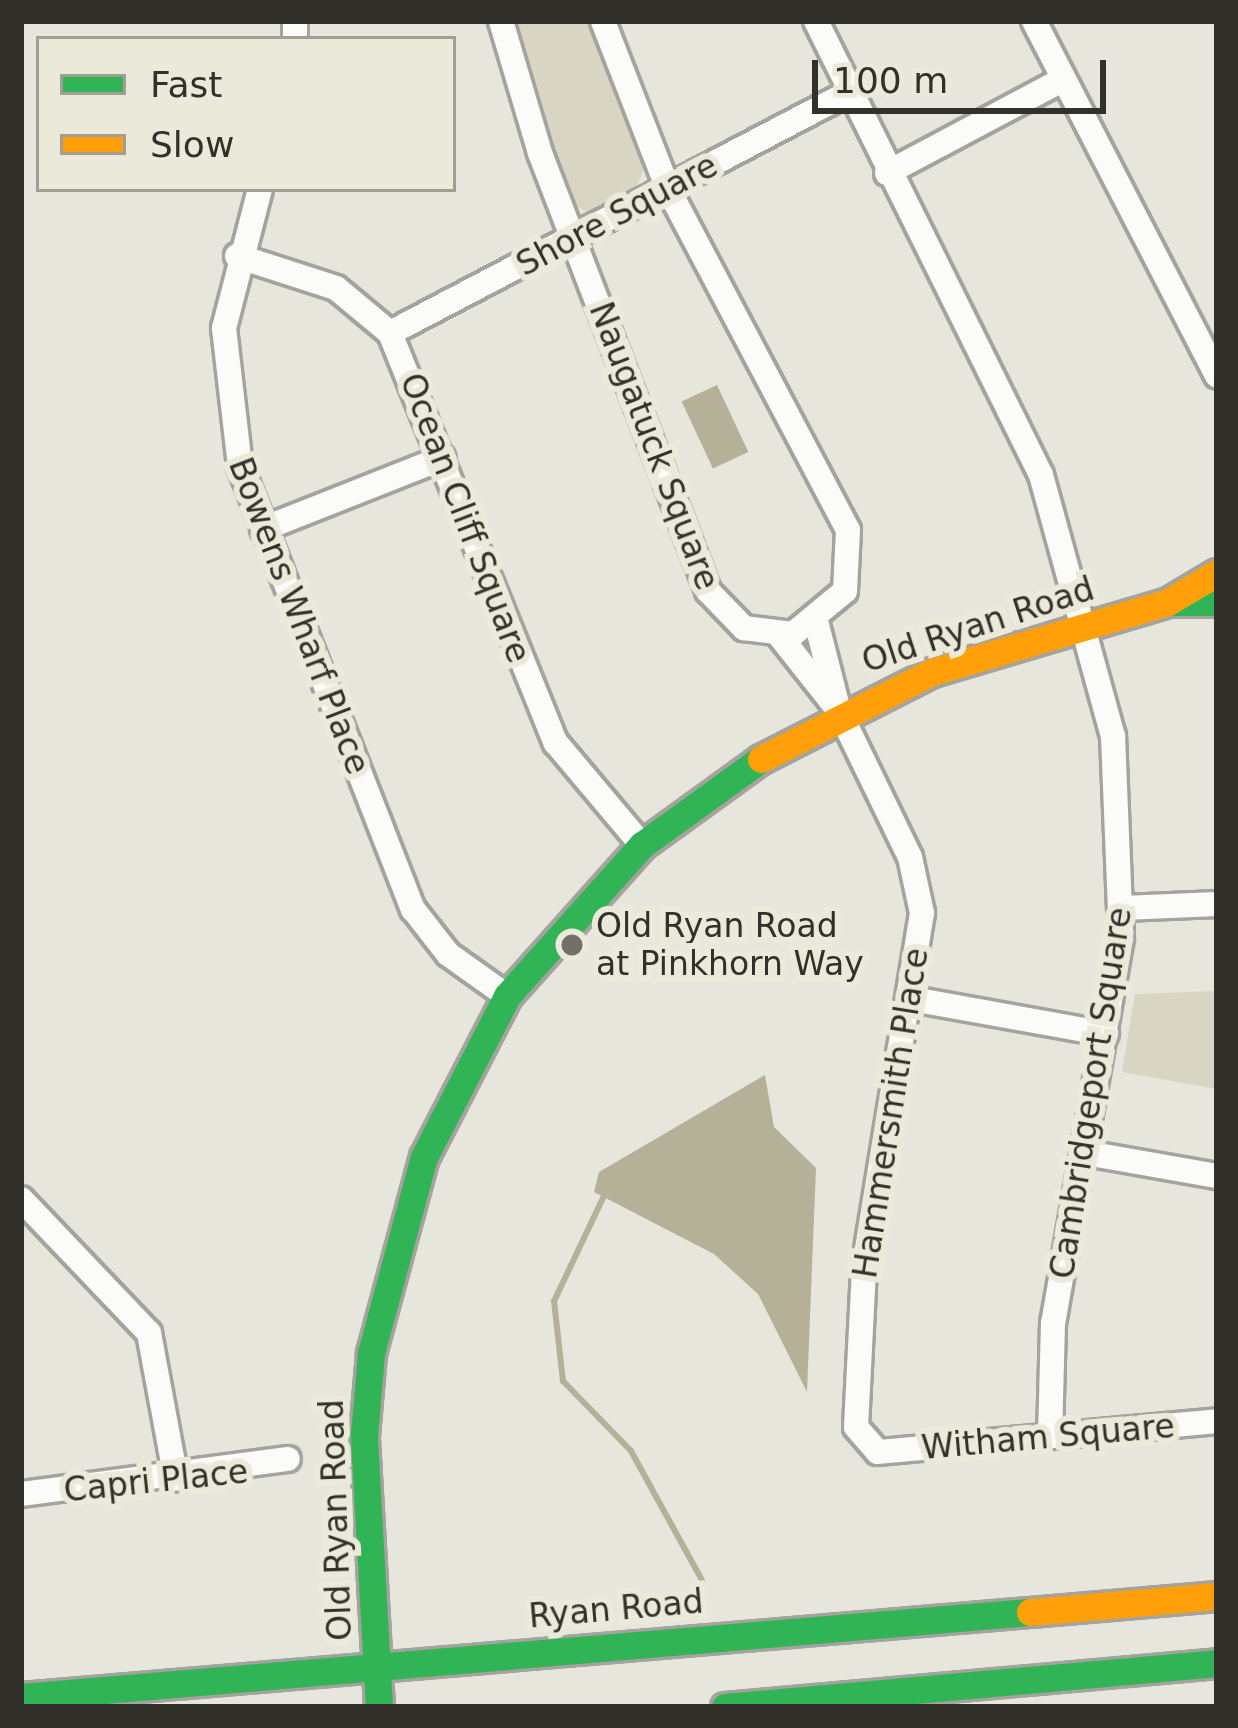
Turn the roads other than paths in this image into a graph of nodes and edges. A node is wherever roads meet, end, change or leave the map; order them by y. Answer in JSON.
{"nodes":[{"id":1,"x":501,"y":21,"type":"edge"},
{"id":2,"x":603,"y":21,"type":"edge"},
{"id":3,"x":816,"y":21,"type":"edge"},
{"id":4,"x":1034,"y":21,"type":"edge"},
{"id":5,"x":1064,"y":79,"type":"junction"},
{"id":6,"x":844,"y":94,"type":"junction"},
{"id":7,"x":887,"y":173,"type":"junction"},
{"id":8,"x":668,"y":189,"type":"junction"},
{"id":9,"x":259,"y":192,"type":"edge"},
{"id":10,"x":573,"y":238,"type":"junction"},
{"id":11,"x":237,"y":256,"type":"junction"},
{"id":12,"x":390,"y":333,"type":"junction"},
{"id":13,"x":1217,"y":375,"type":"edge"},
{"id":14,"x":442,"y":458,"type":"junction"},
{"id":15,"x":263,"y":529,"type":"junction"},
{"id":16,"x":1217,"y":573,"type":"edge"},
{"id":17,"x":1168,"y":602,"type":"junction"},
{"id":18,"x":1217,"y":602,"type":"edge"},
{"id":19,"x":817,"y":625,"type":"junction"},
{"id":20,"x":1088,"y":626,"type":"junction"},
{"id":21,"x":778,"y":635,"type":"junction"},
{"id":22,"x":839,"y":712,"type":"junction"},
{"id":23,"x":642,"y":845,"type":"junction"},
{"id":24,"x":1217,"y":904,"type":"edge"},
{"id":25,"x":1123,"y":908,"type":"junction"},
{"id":26,"x":507,"y":996,"type":"junction"},
{"id":27,"x":912,"y":999,"type":"junction"},
{"id":28,"x":1106,"y":1034,"type":"junction"},
{"id":29,"x":1086,"y":1153,"type":"junction"},
{"id":30,"x":1217,"y":1176,"type":"edge"},
{"id":31,"x":21,"y":1199,"type":"edge"},
{"id":32,"x":1217,"y":1421,"type":"edge"},
{"id":33,"x":1050,"y":1436,"type":"junction"},
{"id":34,"x":878,"y":1452,"type":"joint"},
{"id":35,"x":288,"y":1459,"type":"dead end"},
{"id":36,"x":176,"y":1479,"type":"junction"},
{"id":37,"x":21,"y":1494,"type":"edge"},
{"id":38,"x":1217,"y":1596,"type":"edge"},
{"id":39,"x":1217,"y":1663,"type":"edge"},
{"id":40,"x":377,"y":1665,"type":"junction"},
{"id":41,"x":21,"y":1697,"type":"edge"},
{"id":42,"x":379,"y":1707,"type":"edge"},
{"id":43,"x":725,"y":1707,"type":"edge"}],
"edges":[{"from":1,"to":10,"type":"street","name":"Naugatuck Square"},
{"from":2,"to":8,"type":"street"},
{"from":3,"to":6,"type":"street","name":"Cambridgeport Square"},
{"from":4,"to":5,"type":"street"},
{"from":5,"to":7,"type":"street"},
{"from":5,"to":13,"type":"street"},
{"from":6,"to":7,"type":"street","name":"Cambridgeport Square"},
{"from":6,"to":8,"type":"street","name":"Shore Square"},
{"from":7,"to":20,"type":"street","name":"Cambridgeport Square"},
{"from":8,"to":10,"type":"street","name":"Shore Square"},
{"from":8,"to":19,"type":"street"},
{"from":9,"to":11,"type":"street","name":"Bowens Wharf Place"},
{"from":10,"to":12,"type":"street","name":"Shore Square"},
{"from":10,"to":21,"type":"street","name":"Naugatuck Square"},
{"from":11,"to":12,"type":"street","name":"Ocean Cliff Square"},
{"from":11,"to":15,"type":"street","name":"Bowens Wharf Place"},
{"from":12,"to":14,"type":"street","name":"Ocean Cliff Square"},
{"from":14,"to":15,"type":"street"},
{"from":14,"to":23,"type":"street","name":"Ocean Cliff Square"},
{"from":15,"to":26,"type":"street","name":"Bowens Wharf Place"},
{"from":16,"to":17,"type":"main road","name":"Old Ryan Road"},
{"from":17,"to":18,"type":"main road","name":"Old Ryan Road"},
{"from":17,"to":20,"type":"main road","name":"Old Ryan Road"},
{"from":19,"to":21,"type":"street"},
{"from":19,"to":22,"type":"street","name":"Hammersmith Place"},
{"from":20,"to":22,"type":"main road","name":"Old Ryan Road"},
{"from":20,"to":25,"type":"street","name":"Cambridgeport Square"},
{"from":21,"to":22,"type":"street","name":"Hammersmith Place"},
{"from":22,"to":23,"type":"main road","name":"Old Ryan Road"},
{"from":22,"to":27,"type":"street","name":"Hammersmith Place"},
{"from":23,"to":26,"type":"main road","name":"Old Ryan Road"},
{"from":24,"to":25,"type":"street"},
{"from":25,"to":28,"type":"street","name":"Cambridgeport Square"},
{"from":26,"to":40,"type":"main road","name":"Old Ryan Road"},
{"from":27,"to":28,"type":"street"},
{"from":27,"to":34,"type":"street","name":"Hammersmith Place"},
{"from":28,"to":29,"type":"street","name":"Cambridgeport Square"},
{"from":29,"to":30,"type":"street"},
{"from":29,"to":33,"type":"street","name":"Cambridgeport Square"},
{"from":31,"to":36,"type":"street"},
{"from":32,"to":33,"type":"street","name":"Witham Square"},
{"from":33,"to":34,"type":"street","name":"Witham Square"},
{"from":35,"to":36,"type":"street","name":"Capri Place"},
{"from":36,"to":37,"type":"street","name":"Capri Place"},
{"from":38,"to":40,"type":"main road","name":"Ryan Road"},
{"from":39,"to":43,"type":"main road"},
{"from":40,"to":41,"type":"main road","name":"Ryan Road"},
{"from":40,"to":42,"type":"main road","name":"Old Ryan Road"}]}
